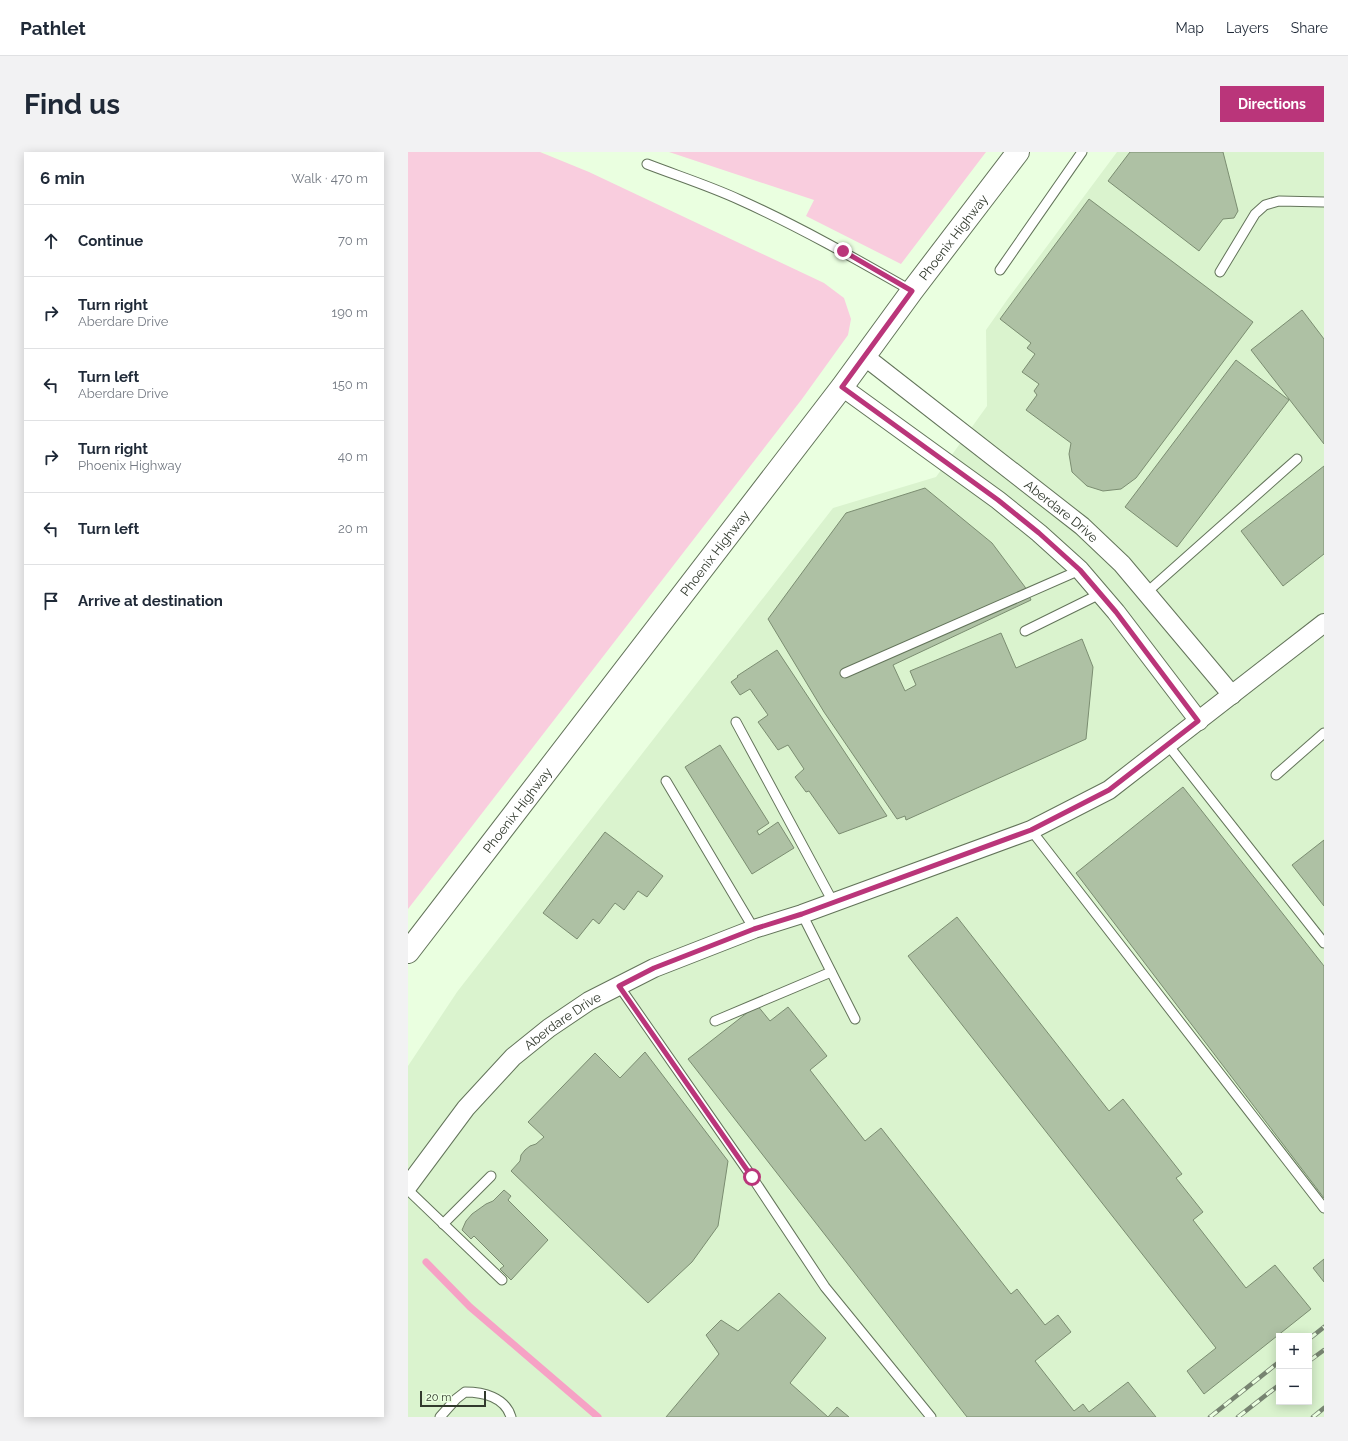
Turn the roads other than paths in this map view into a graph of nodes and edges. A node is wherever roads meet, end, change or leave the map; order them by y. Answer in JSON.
{"nodes":[{"id":1,"x":1018,"y":152,"type":"edge"},
{"id":2,"x":1082,"y":152,"type":"edge"},
{"id":3,"x":647,"y":164,"type":"dead end"},
{"id":4,"x":1323,"y":202,"type":"edge"},
{"id":5,"x":1324,"y":211,"type":"edge"},
{"id":6,"x":1000,"y":270,"type":"dead end"},
{"id":7,"x":1220,"y":272,"type":"dead end"},
{"id":8,"x":912,"y":291,"type":"junction"},
{"id":9,"x":864,"y":356,"type":"junction"},
{"id":10,"x":842,"y":387,"type":"junction"},
{"id":11,"x":1297,"y":459,"type":"dead end"},
{"id":12,"x":1080,"y":570,"type":"junction"},
{"id":13,"x":1146,"y":592,"type":"junction"},
{"id":14,"x":1100,"y":594,"type":"junction"},
{"id":15,"x":1324,"y":623,"type":"edge"},
{"id":16,"x":1025,"y":631,"type":"dead end"},
{"id":17,"x":845,"y":673,"type":"dead end"},
{"id":18,"x":1232,"y":695,"type":"junction"},
{"id":19,"x":1198,"y":721,"type":"junction"},
{"id":20,"x":736,"y":722,"type":"dead end"},
{"id":21,"x":1324,"y":733,"type":"edge"},
{"id":22,"x":1168,"y":745,"type":"junction"},
{"id":23,"x":1276,"y":775,"type":"dead end"},
{"id":24,"x":666,"y":781,"type":"dead end"},
{"id":25,"x":1031,"y":830,"type":"junction"},
{"id":26,"x":833,"y":902,"type":"junction"},
{"id":27,"x":802,"y":914,"type":"junction"},
{"id":28,"x":754,"y":929,"type":"junction"},
{"id":29,"x":1324,"y":943,"type":"edge"},
{"id":30,"x":408,"y":952,"type":"edge"},
{"id":31,"x":831,"y":972,"type":"junction"},
{"id":32,"x":619,"y":986,"type":"junction"},
{"id":33,"x":855,"y":1019,"type":"dead end"},
{"id":34,"x":715,"y":1021,"type":"dead end"},
{"id":35,"x":490,"y":1176,"type":"dead end"},
{"id":36,"x":408,"y":1186,"type":"edge"},
{"id":37,"x":408,"y":1190,"type":"edge"},
{"id":38,"x":1324,"y":1208,"type":"edge"},
{"id":39,"x":444,"y":1224,"type":"junction"},
{"id":40,"x":502,"y":1280,"type":"dead end"},
{"id":41,"x":440,"y":1417,"type":"edge"},
{"id":42,"x":511,"y":1417,"type":"edge"},
{"id":43,"x":931,"y":1417,"type":"edge"}],
"edges":[{"from":1,"to":8,"type":"main road","name":"Phoenix Highway"},
{"from":2,"to":6,"type":"lane"},
{"from":3,"to":8,"type":"lane"},
{"from":4,"to":5,"type":"lane"},
{"from":4,"to":7,"type":"lane"},
{"from":8,"to":9,"type":"main road","name":"Phoenix Highway"},
{"from":9,"to":10,"type":"main road","name":"Phoenix Highway"},
{"from":9,"to":13,"type":"street","name":"Aberdare Drive"},
{"from":10,"to":12,"type":"street"},
{"from":10,"to":30,"type":"main road","name":"Phoenix Highway"},
{"from":11,"to":13,"type":"lane"},
{"from":12,"to":14,"type":"street"},
{"from":12,"to":17,"type":"lane"},
{"from":13,"to":18,"type":"street","name":"Aberdare Drive"},
{"from":14,"to":16,"type":"lane"},
{"from":14,"to":19,"type":"street"},
{"from":15,"to":18,"type":"street","name":"Aberdare Drive"},
{"from":18,"to":19,"type":"street","name":"Aberdare Drive"},
{"from":19,"to":22,"type":"street","name":"Aberdare Drive"},
{"from":20,"to":26,"type":"lane"},
{"from":21,"to":23,"type":"lane"},
{"from":22,"to":25,"type":"street","name":"Aberdare Drive"},
{"from":22,"to":29,"type":"lane"},
{"from":24,"to":28,"type":"lane"},
{"from":25,"to":26,"type":"street","name":"Aberdare Drive"},
{"from":25,"to":38,"type":"lane"},
{"from":26,"to":27,"type":"street","name":"Aberdare Drive"},
{"from":27,"to":28,"type":"street","name":"Aberdare Drive"},
{"from":27,"to":31,"type":"lane"},
{"from":28,"to":32,"type":"street","name":"Aberdare Drive"},
{"from":31,"to":33,"type":"lane"},
{"from":31,"to":34,"type":"lane"},
{"from":32,"to":36,"type":"street","name":"Aberdare Drive"},
{"from":32,"to":43,"type":"lane"},
{"from":35,"to":39,"type":"lane"},
{"from":37,"to":39,"type":"lane"},
{"from":39,"to":40,"type":"lane"},
{"from":41,"to":42,"type":"lane"}]}
